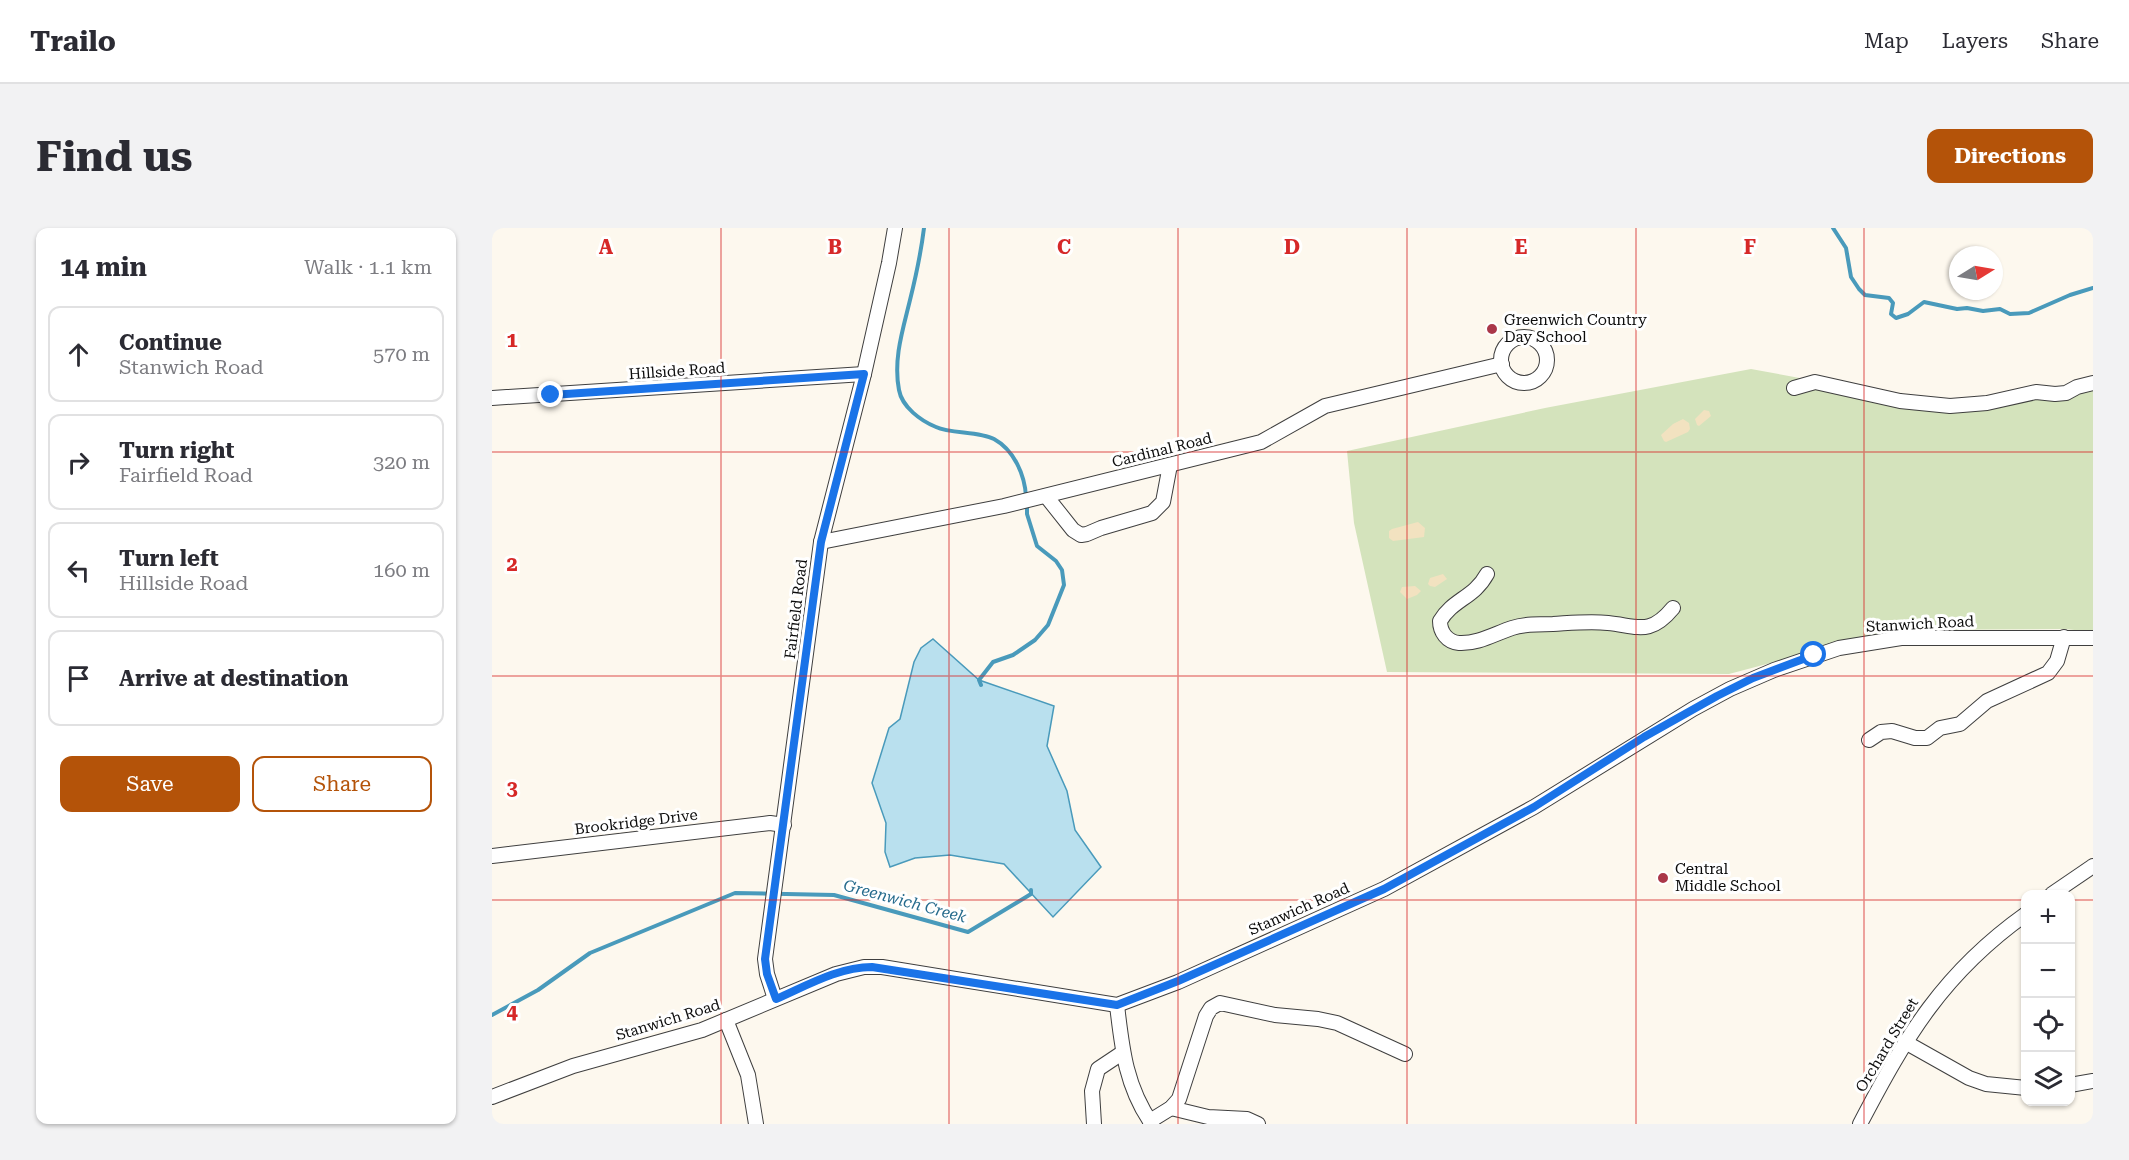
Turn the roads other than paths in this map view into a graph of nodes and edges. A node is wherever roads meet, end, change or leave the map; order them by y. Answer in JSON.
{"nodes":[{"id":1,"x":895,"y":228,"type":"edge"},
{"id":2,"x":1502,"y":364,"type":"dead end"},
{"id":3,"x":864,"y":374,"type":"junction"},
{"id":4,"x":2093,"y":383,"type":"edge"},
{"id":5,"x":1794,"y":388,"type":"dead end"},
{"id":6,"x":492,"y":398,"type":"edge"},
{"id":7,"x":1170,"y":465,"type":"junction"},
{"id":8,"x":1046,"y":496,"type":"junction"},
{"id":9,"x":821,"y":542,"type":"junction"},
{"id":10,"x":1487,"y":574,"type":"dead end"},
{"id":11,"x":1673,"y":608,"type":"dead end"},
{"id":12,"x":2064,"y":637,"type":"junction"},
{"id":13,"x":2093,"y":638,"type":"edge"},
{"id":14,"x":1869,"y":740,"type":"dead end"},
{"id":15,"x":784,"y":825,"type":"junction"},
{"id":16,"x":492,"y":856,"type":"edge"},
{"id":17,"x":2093,"y":866,"type":"edge"},
{"id":18,"x":2058,"y":890,"type":"edge"},
{"id":19,"x":2021,"y":917,"type":"edge"},
{"id":20,"x":776,"y":999,"type":"junction"},
{"id":21,"x":1117,"y":1005,"type":"junction"},
{"id":22,"x":726,"y":1020,"type":"junction"},
{"id":23,"x":1905,"y":1042,"type":"junction"},
{"id":24,"x":1122,"y":1053,"type":"junction"},
{"id":25,"x":1406,"y":1054,"type":"dead end"},
{"id":26,"x":2093,"y":1081,"type":"edge"},
{"id":27,"x":2075,"y":1084,"type":"edge"},
{"id":28,"x":2021,"y":1088,"type":"edge"},
{"id":29,"x":492,"y":1097,"type":"edge"},
{"id":30,"x":1171,"y":1108,"type":"junction"},
{"id":31,"x":1211,"y":1120,"type":"edge"},
{"id":32,"x":1151,"y":1122,"type":"edge"},
{"id":33,"x":756,"y":1124,"type":"edge"},
{"id":34,"x":1094,"y":1124,"type":"edge"},
{"id":35,"x":1258,"y":1124,"type":"edge"},
{"id":36,"x":1860,"y":1124,"type":"edge"}],
"edges":[{"from":1,"to":3,"type":"street","name":"Fairfield Road"},
{"from":2,"to":7,"type":"street","name":"Cardinal Road"},
{"from":3,"to":6,"type":"street","name":"Hillside Road"},
{"from":3,"to":9,"type":"street","name":"Fairfield Road"},
{"from":4,"to":5,"type":"street"},
{"from":7,"to":8,"type":"street","name":"Cardinal Road"},
{"from":7,"to":8,"type":"street"},
{"from":8,"to":9,"type":"street","name":"Cardinal Road"},
{"from":9,"to":15,"type":"street","name":"Fairfield Road"},
{"from":10,"to":11,"type":"street"},
{"from":12,"to":13,"type":"street","name":"Stanwich Road"},
{"from":12,"to":14,"type":"street"},
{"from":12,"to":21,"type":"street","name":"Stanwich Road"},
{"from":15,"to":16,"type":"street","name":"Brookridge Drive"},
{"from":15,"to":20,"type":"street","name":"Fairfield Road"},
{"from":17,"to":18,"type":"street"},
{"from":19,"to":23,"type":"street","name":"Orchard Street"},
{"from":20,"to":21,"type":"street","name":"Stanwich Road"},
{"from":20,"to":22,"type":"street","name":"Stanwich Road"},
{"from":21,"to":24,"type":"street"},
{"from":22,"to":29,"type":"street","name":"Stanwich Road"},
{"from":22,"to":33,"type":"street"},
{"from":23,"to":28,"type":"street"},
{"from":23,"to":36,"type":"street","name":"Orchard Street"},
{"from":24,"to":32,"type":"street"},
{"from":24,"to":34,"type":"street"},
{"from":25,"to":30,"type":"street"},
{"from":26,"to":27,"type":"street"},
{"from":30,"to":31,"type":"street"},
{"from":30,"to":32,"type":"street"},
{"from":31,"to":35,"type":"street"}]}
